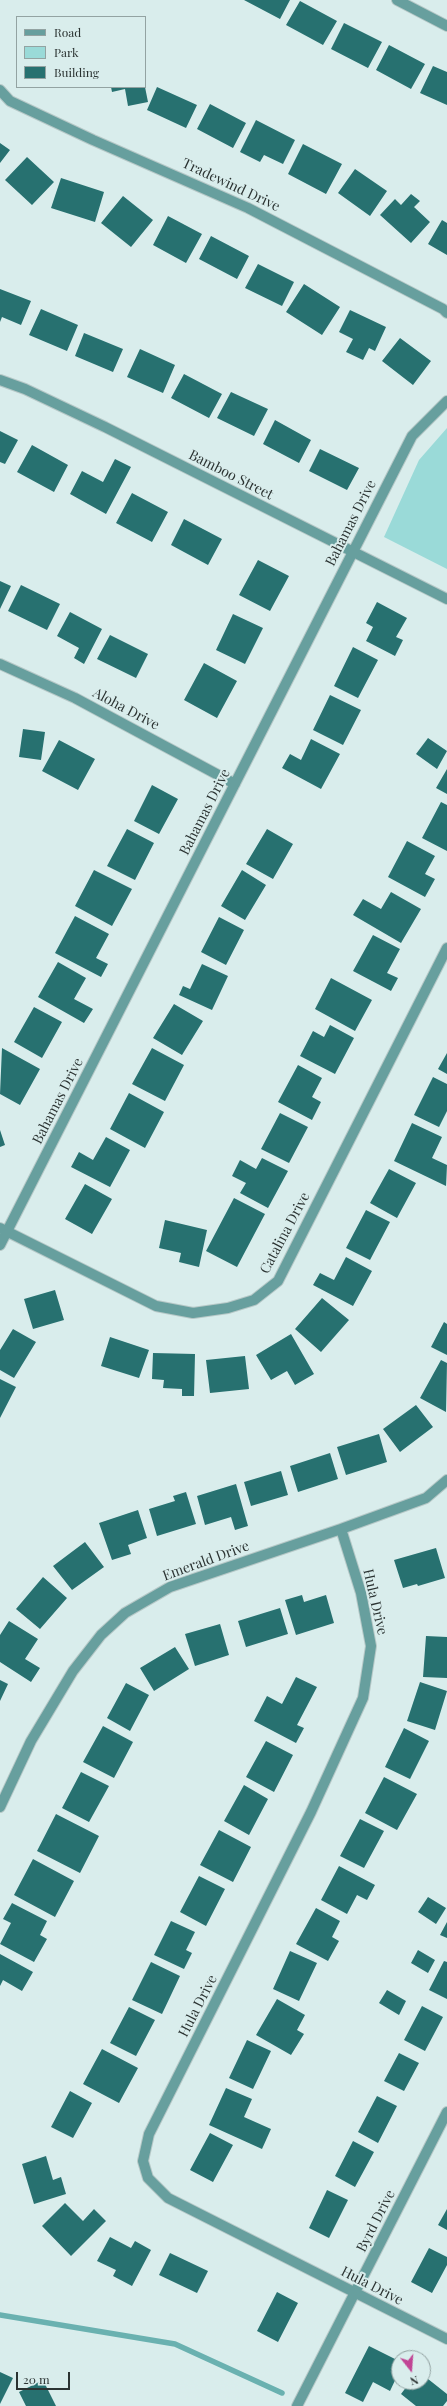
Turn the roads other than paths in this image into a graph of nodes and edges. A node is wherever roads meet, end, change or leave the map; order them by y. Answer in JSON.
{"nodes":[{"id":1,"x":396,"y":0,"type":"edge"},
{"id":2,"x":447,"y":26,"type":"edge"},
{"id":3,"x":0,"y":90,"type":"edge"},
{"id":4,"x":447,"y":313,"type":"edge"},
{"id":5,"x":0,"y":380,"type":"edge"},
{"id":6,"x":447,"y":401,"type":"edge"},
{"id":7,"x":351,"y":551,"type":"junction"},
{"id":8,"x":447,"y":599,"type":"edge"},
{"id":9,"x":0,"y":664,"type":"edge"},
{"id":10,"x":235,"y":784,"type":"junction"},
{"id":11,"x":447,"y":948,"type":"edge"},
{"id":12,"x":4,"y":1230,"type":"edge"},
{"id":13,"x":0,"y":1245,"type":"edge"},
{"id":14,"x":447,"y":1480,"type":"edge"},
{"id":15,"x":340,"y":1529,"type":"junction"},
{"id":16,"x":0,"y":1807,"type":"edge"},
{"id":17,"x":447,"y":2112,"type":"edge"},
{"id":18,"x":356,"y":2293,"type":"junction"},
{"id":19,"x":447,"y":2339,"type":"edge"},
{"id":20,"x":297,"y":2406,"type":"edge"}],
"edges":[{"from":1,"to":2,"type":"street"},
{"from":3,"to":4,"type":"street","name":"Tradewind Drive"},
{"from":5,"to":7,"type":"street","name":"Bamboo Street"},
{"from":6,"to":7,"type":"street","name":"Bahamas Drive"},
{"from":7,"to":8,"type":"street","name":"Bamboo Street"},
{"from":7,"to":10,"type":"street","name":"Bahamas Drive"},
{"from":9,"to":10,"type":"street","name":"Aloha Drive"},
{"from":10,"to":12,"type":"street","name":"Bahamas Drive"},
{"from":11,"to":12,"type":"street","name":"Catalina Drive"},
{"from":12,"to":13,"type":"street","name":"Bahamas Drive"},
{"from":14,"to":15,"type":"street","name":"Emerald Drive"},
{"from":15,"to":16,"type":"street","name":"Emerald Drive"},
{"from":15,"to":18,"type":"street","name":"Hula Drive"},
{"from":17,"to":18,"type":"street","name":"Byrd Drive"},
{"from":18,"to":19,"type":"street","name":"Hula Drive"},
{"from":18,"to":20,"type":"street","name":"Byrd Drive"}]}
